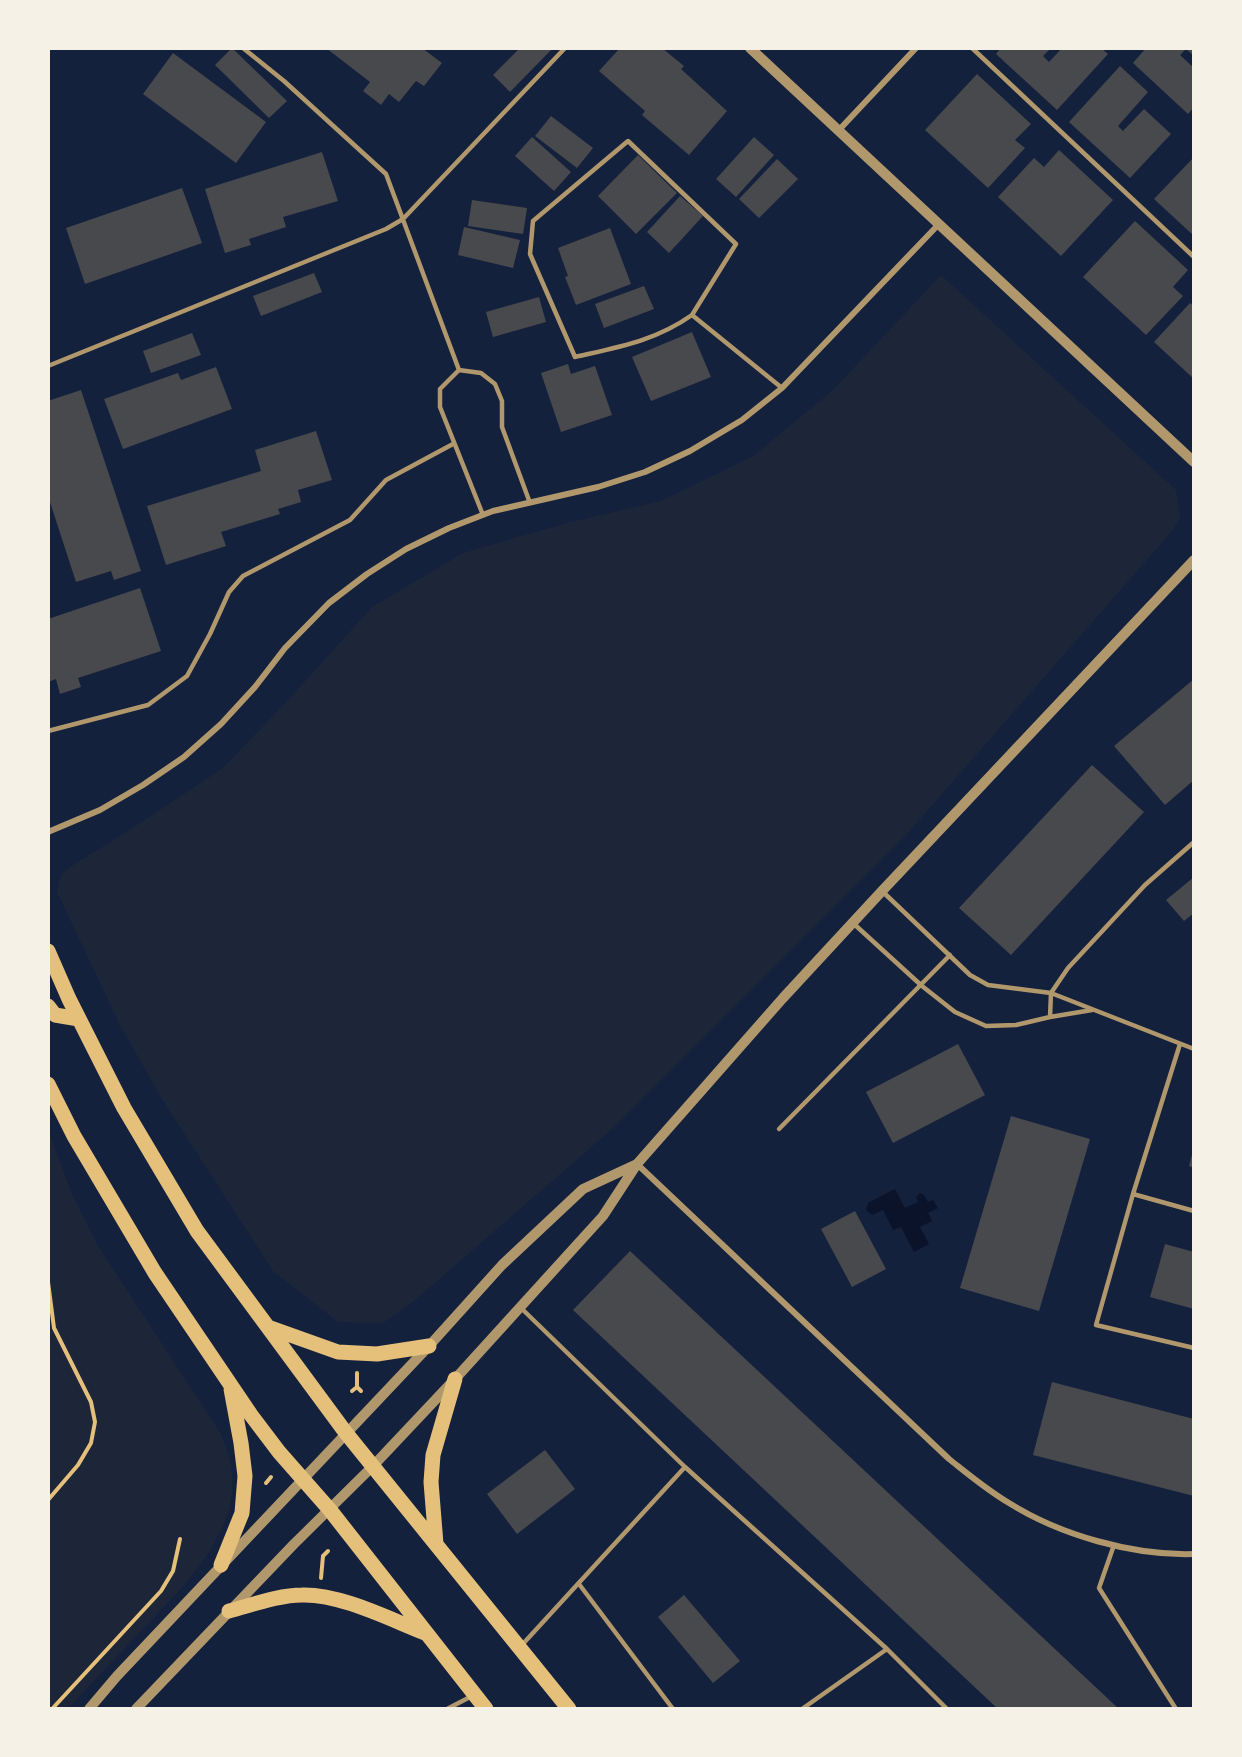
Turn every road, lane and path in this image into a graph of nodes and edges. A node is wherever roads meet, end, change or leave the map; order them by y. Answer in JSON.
{"nodes":[{"id":1,"x":243,"y":48,"type":"edge"},
{"id":2,"x":565,"y":48,"type":"edge"},
{"id":3,"x":750,"y":48,"type":"edge"},
{"id":4,"x":916,"y":48,"type":"edge"},
{"id":5,"x":972,"y":48,"type":"edge"},
{"id":6,"x":838,"y":131,"type":"junction"},
{"id":7,"x":403,"y":219,"type":"junction"},
{"id":8,"x":938,"y":225,"type":"junction"},
{"id":9,"x":1194,"y":257,"type":"edge"},
{"id":10,"x":692,"y":315,"type":"junction"},
{"id":11,"x":48,"y":366,"type":"edge"},
{"id":12,"x":459,"y":370,"type":"junction"},
{"id":13,"x":782,"y":388,"type":"junction"},
{"id":14,"x":453,"y":444,"type":"junction"},
{"id":15,"x":1194,"y":462,"type":"edge"},
{"id":16,"x":530,"y":503,"type":"junction"},
{"id":17,"x":483,"y":515,"type":"junction"},
{"id":18,"x":1194,"y":561,"type":"edge"},
{"id":19,"x":48,"y":731,"type":"edge"},
{"id":20,"x":48,"y":832,"type":"edge"},
{"id":21,"x":1194,"y":842,"type":"edge"},
{"id":22,"x":882,"y":891,"type":"junction"},
{"id":23,"x":853,"y":923,"type":"junction"},
{"id":24,"x":48,"y":951,"type":"edge"},
{"id":25,"x":950,"y":956,"type":"junction"},
{"id":26,"x":922,"y":986,"type":"junction"},
{"id":27,"x":1051,"y":993,"type":"junction"},
{"id":28,"x":48,"y":1006,"type":"edge"},
{"id":29,"x":1092,"y":1010,"type":"junction"},
{"id":30,"x":1050,"y":1017,"type":"junction"},
{"id":31,"x":80,"y":1019,"type":"junction"},
{"id":32,"x":1180,"y":1044,"type":"junction"},
{"id":33,"x":1194,"y":1049,"type":"edge"},
{"id":34,"x":48,"y":1084,"type":"edge"},
{"id":35,"x":779,"y":1130,"type":"dead end"},
{"id":36,"x":637,"y":1164,"type":"junction"},
{"id":37,"x":1133,"y":1194,"type":"junction"},
{"id":38,"x":1194,"y":1211,"type":"edge"},
{"id":39,"x":48,"y":1282,"type":"edge"},
{"id":40,"x":519,"y":1306,"type":"junction"},
{"id":41,"x":268,"y":1327,"type":"junction"},
{"id":42,"x":429,"y":1346,"type":"junction"},
{"id":43,"x":1194,"y":1348,"type":"edge"},
{"id":44,"x":357,"y":1365,"type":"dead end"},
{"id":45,"x":455,"y":1379,"type":"junction"},
{"id":46,"x":230,"y":1384,"type":"junction"},
{"id":47,"x":357,"y":1387,"type":"junction"},
{"id":48,"x":352,"y":1391,"type":"dead end"},
{"id":49,"x":361,"y":1391,"type":"dead end"},
{"id":50,"x":346,"y":1433,"type":"junction"},
{"id":51,"x":373,"y":1466,"type":"junction"},
{"id":52,"x":685,"y":1467,"type":"junction"},
{"id":53,"x":271,"y":1478,"type":"dead end"},
{"id":54,"x":304,"y":1478,"type":"junction"},
{"id":55,"x":266,"y":1483,"type":"dead end"},
{"id":56,"x":48,"y":1500,"type":"edge"},
{"id":57,"x":330,"y":1510,"type":"junction"},
{"id":58,"x":180,"y":1539,"type":"dead end"},
{"id":59,"x":436,"y":1544,"type":"junction"},
{"id":60,"x":1114,"y":1545,"type":"junction"},
{"id":61,"x":328,"y":1551,"type":"dead end"},
{"id":62,"x":1194,"y":1554,"type":"edge"},
{"id":63,"x":221,"y":1565,"type":"junction"},
{"id":64,"x":321,"y":1580,"type":"dead end"},
{"id":65,"x":579,"y":1584,"type":"junction"},
{"id":66,"x":230,"y":1611,"type":"junction"},
{"id":67,"x":426,"y":1633,"type":"junction"},
{"id":68,"x":520,"y":1648,"type":"junction"},
{"id":69,"x":887,"y":1649,"type":"junction"},
{"id":70,"x":474,"y":1695,"type":"junction"},
{"id":71,"x":1174,"y":1708,"type":"edge"},
{"id":72,"x":52,"y":1709,"type":"edge"},
{"id":73,"x":89,"y":1709,"type":"edge"},
{"id":74,"x":136,"y":1709,"type":"edge"},
{"id":75,"x":447,"y":1709,"type":"edge"},
{"id":76,"x":486,"y":1709,"type":"edge"},
{"id":77,"x":569,"y":1709,"type":"edge"},
{"id":78,"x":674,"y":1709,"type":"edge"},
{"id":79,"x":802,"y":1709,"type":"edge"},
{"id":80,"x":947,"y":1709,"type":"edge"}],
"edges":[{"from":1,"to":7,"type":"lane"},
{"from":2,"to":7,"type":"lane"},
{"from":3,"to":6,"type":"street"},
{"from":4,"to":6,"type":"street"},
{"from":5,"to":9,"type":"lane"},
{"from":6,"to":8,"type":"street"},
{"from":7,"to":11,"type":"lane"},
{"from":7,"to":12,"type":"lane"},
{"from":8,"to":13,"type":"street"},
{"from":8,"to":15,"type":"street"},
{"from":10,"to":10,"type":"lane"},
{"from":10,"to":13,"type":"lane"},
{"from":12,"to":14,"type":"lane"},
{"from":12,"to":16,"type":"lane"},
{"from":13,"to":16,"type":"street"},
{"from":14,"to":17,"type":"lane"},
{"from":14,"to":19,"type":"lane"},
{"from":16,"to":17,"type":"street"},
{"from":17,"to":20,"type":"street"},
{"from":18,"to":22,"type":"street"},
{"from":21,"to":27,"type":"lane"},
{"from":22,"to":23,"type":"street"},
{"from":22,"to":25,"type":"lane"},
{"from":23,"to":26,"type":"lane"},
{"from":23,"to":36,"type":"street"},
{"from":24,"to":31,"type":"main road"},
{"from":25,"to":26,"type":"lane"},
{"from":25,"to":27,"type":"lane"},
{"from":26,"to":30,"type":"lane"},
{"from":26,"to":35,"type":"lane"},
{"from":27,"to":29,"type":"lane"},
{"from":27,"to":30,"type":"lane"},
{"from":28,"to":31,"type":"main road"},
{"from":29,"to":30,"type":"lane"},
{"from":29,"to":32,"type":"lane"},
{"from":31,"to":41,"type":"main road"},
{"from":32,"to":33,"type":"lane"},
{"from":32,"to":37,"type":"lane"},
{"from":34,"to":46,"type":"main road"},
{"from":36,"to":40,"type":"street"},
{"from":36,"to":42,"type":"street"},
{"from":36,"to":60,"type":"street"},
{"from":37,"to":38,"type":"lane"},
{"from":37,"to":43,"type":"lane"},
{"from":39,"to":56,"type":"path"},
{"from":40,"to":45,"type":"street"},
{"from":40,"to":52,"type":"lane"},
{"from":41,"to":42,"type":"main road"},
{"from":41,"to":50,"type":"main road"},
{"from":42,"to":50,"type":"street"},
{"from":44,"to":47,"type":"path"},
{"from":45,"to":51,"type":"street"},
{"from":45,"to":59,"type":"main road"},
{"from":46,"to":54,"type":"main road"},
{"from":46,"to":63,"type":"main road"},
{"from":47,"to":48,"type":"path"},
{"from":47,"to":49,"type":"path"},
{"from":50,"to":51,"type":"main road"},
{"from":50,"to":54,"type":"street"},
{"from":51,"to":57,"type":"street"},
{"from":51,"to":59,"type":"main road"},
{"from":52,"to":65,"type":"lane"},
{"from":52,"to":69,"type":"lane"},
{"from":53,"to":55,"type":"path"},
{"from":54,"to":57,"type":"main road"},
{"from":54,"to":63,"type":"street"},
{"from":57,"to":66,"type":"street"},
{"from":57,"to":67,"type":"main road"},
{"from":58,"to":72,"type":"path"},
{"from":59,"to":68,"type":"main road"},
{"from":60,"to":62,"type":"street"},
{"from":60,"to":71,"type":"lane"},
{"from":61,"to":64,"type":"path"},
{"from":63,"to":73,"type":"street"},
{"from":65,"to":68,"type":"lane"},
{"from":65,"to":78,"type":"lane"},
{"from":66,"to":67,"type":"main road"},
{"from":66,"to":74,"type":"street"},
{"from":67,"to":70,"type":"main road"},
{"from":68,"to":77,"type":"main road"},
{"from":69,"to":79,"type":"lane"},
{"from":69,"to":80,"type":"lane"},
{"from":70,"to":75,"type":"lane"},
{"from":70,"to":76,"type":"main road"}]}
